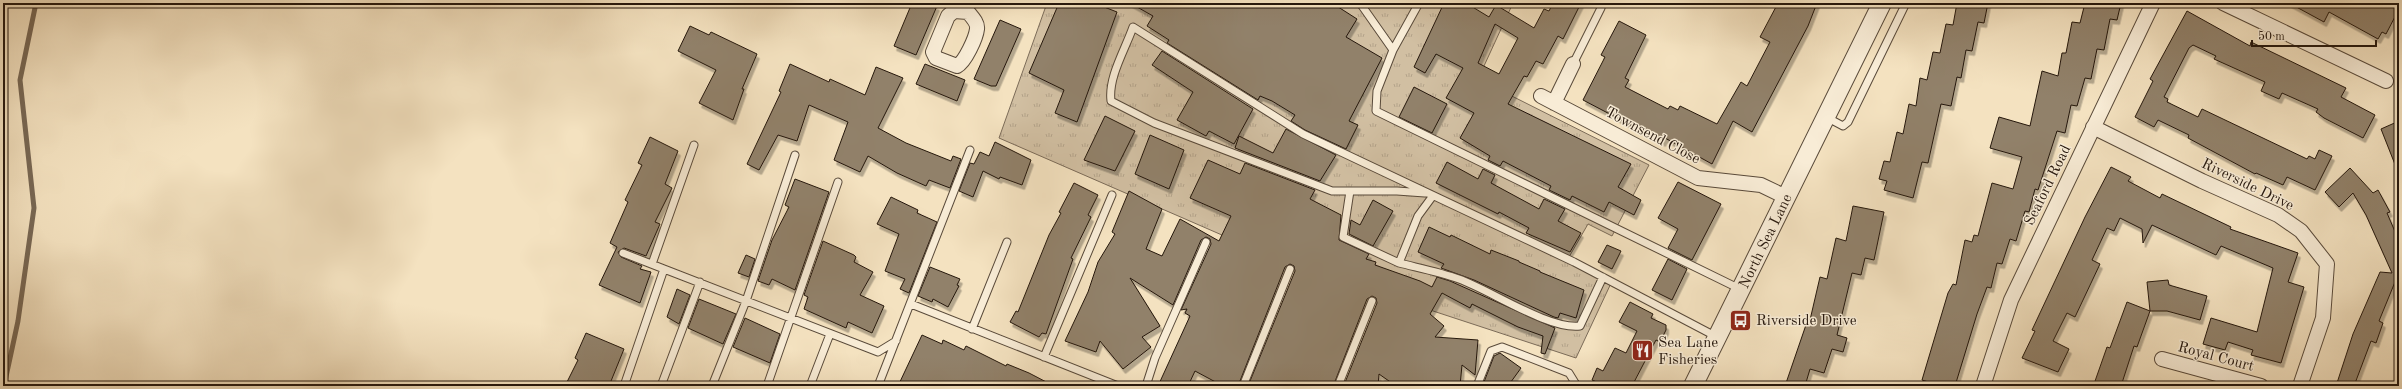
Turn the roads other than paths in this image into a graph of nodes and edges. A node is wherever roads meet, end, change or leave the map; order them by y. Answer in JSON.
{"nodes":[{"id":1,"x":1360,"y":3,"type":"edge"},
{"id":2,"x":1419,"y":3,"type":"edge"},
{"id":3,"x":1882,"y":3,"type":"edge"},
{"id":4,"x":1906,"y":3,"type":"edge"},
{"id":5,"x":2153,"y":3,"type":"edge"},
{"id":6,"x":2223,"y":3,"type":"edge"},
{"id":7,"x":1601,"y":8,"type":"dead end"},
{"id":8,"x":1393,"y":50,"type":"junction"},
{"id":9,"x":1573,"y":64,"type":"joint"},
{"id":10,"x":2386,"y":81,"type":"dead end"},
{"id":11,"x":1540,"y":96,"type":"dead end"},
{"id":12,"x":1554,"y":103,"type":"junction"},
{"id":13,"x":1826,"y":117,"type":"junction"},
{"id":14,"x":2093,"y":127,"type":"junction"},
{"id":15,"x":694,"y":145,"type":"dead end"},
{"id":16,"x":970,"y":150,"type":"dead end"},
{"id":17,"x":795,"y":155,"type":"dead end"},
{"id":18,"x":838,"y":182,"type":"dead end"},
{"id":19,"x":1350,"y":191,"type":"junction"},
{"id":20,"x":1425,"y":193,"type":"junction"},
{"id":21,"x":1112,"y":195,"type":"dead end"},
{"id":22,"x":1432,"y":197,"type":"junction"},
{"id":23,"x":1786,"y":197,"type":"junction"},
{"id":24,"x":1006,"y":242,"type":"dead end"},
{"id":25,"x":1206,"y":242,"type":"dead end"},
{"id":26,"x":623,"y":252,"type":"dead end"},
{"id":27,"x":1399,"y":263,"type":"junction"},
{"id":28,"x":652,"y":264,"type":"junction"},
{"id":29,"x":664,"y":269,"type":"junction"},
{"id":30,"x":1290,"y":269,"type":"dead end"},
{"id":31,"x":1603,"y":277,"type":"junction"},
{"id":32,"x":700,"y":282,"type":"junction"},
{"id":33,"x":1740,"y":290,"type":"junction"},
{"id":34,"x":746,"y":301,"type":"junction"},
{"id":35,"x":1372,"y":301,"type":"dead end"},
{"id":36,"x":911,"y":304,"type":"junction"},
{"id":37,"x":791,"y":318,"type":"junction"},
{"id":38,"x":972,"y":328,"type":"junction"},
{"id":39,"x":830,"y":334,"type":"junction"},
{"id":40,"x":1717,"y":337,"type":"junction"},
{"id":41,"x":896,"y":341,"type":"junction"},
{"id":42,"x":1044,"y":357,"type":"junction"},
{"id":43,"x":2162,"y":359,"type":"dead end"},
{"id":44,"x":624,"y":386,"type":"edge"},
{"id":45,"x":660,"y":386,"type":"edge"},
{"id":46,"x":712,"y":386,"type":"edge"},
{"id":47,"x":767,"y":386,"type":"edge"},
{"id":48,"x":810,"y":386,"type":"edge"},
{"id":49,"x":878,"y":386,"type":"edge"},
{"id":50,"x":1118,"y":386,"type":"edge"},
{"id":51,"x":1146,"y":386,"type":"edge"},
{"id":52,"x":1243,"y":386,"type":"edge"},
{"id":53,"x":1338,"y":386,"type":"edge"},
{"id":54,"x":1477,"y":386,"type":"edge"},
{"id":55,"x":1577,"y":386,"type":"edge"},
{"id":56,"x":1693,"y":386,"type":"edge"},
{"id":57,"x":1983,"y":386,"type":"edge"},
{"id":58,"x":2261,"y":386,"type":"edge"},
{"id":59,"x":2300,"y":386,"type":"edge"}],
"edges":[{"from":1,"to":8,"type":"lane"},
{"from":2,"to":8,"type":"lane"},
{"from":3,"to":13,"type":"street","name":"North Sea Lane"},
{"from":4,"to":13,"type":"lane"},
{"from":5,"to":14,"type":"street","name":"Seaford Road"},
{"from":6,"to":10,"type":"street"},
{"from":7,"to":9,"type":"lane"},
{"from":8,"to":33,"type":"lane"},
{"from":9,"to":12,"type":"street"},
{"from":11,"to":12,"type":"street","name":"Townsend Close"},
{"from":12,"to":23,"type":"street","name":"Townsend Close"},
{"from":13,"to":23,"type":"street","name":"North Sea Lane"},
{"from":14,"to":57,"type":"street","name":"Seaford Road"},
{"from":14,"to":59,"type":"street","name":"Riverside Drive"},
{"from":15,"to":28,"type":"lane"},
{"from":16,"to":36,"type":"lane"},
{"from":17,"to":34,"type":"lane"},
{"from":18,"to":37,"type":"lane"},
{"from":19,"to":20,"type":"lane"},
{"from":19,"to":20,"type":"lane"},
{"from":19,"to":27,"type":"lane"},
{"from":20,"to":22,"type":"lane"},
{"from":21,"to":42,"type":"lane"},
{"from":22,"to":27,"type":"lane"},
{"from":22,"to":31,"type":"lane"},
{"from":23,"to":33,"type":"street","name":"North Sea Lane"},
{"from":24,"to":38,"type":"lane"},
{"from":25,"to":51,"type":"lane"},
{"from":26,"to":28,"type":"lane"},
{"from":27,"to":31,"type":"lane"},
{"from":28,"to":29,"type":"lane"},
{"from":29,"to":32,"type":"lane"},
{"from":29,"to":44,"type":"lane"},
{"from":30,"to":52,"type":"lane"},
{"from":31,"to":40,"type":"lane"},
{"from":32,"to":34,"type":"lane"},
{"from":32,"to":45,"type":"lane"},
{"from":33,"to":40,"type":"street","name":"North Sea Lane"},
{"from":34,"to":37,"type":"lane"},
{"from":34,"to":46,"type":"lane"},
{"from":35,"to":53,"type":"lane"},
{"from":36,"to":38,"type":"lane"},
{"from":36,"to":41,"type":"lane"},
{"from":37,"to":39,"type":"lane"},
{"from":37,"to":47,"type":"lane"},
{"from":38,"to":42,"type":"lane"},
{"from":39,"to":41,"type":"lane"},
{"from":39,"to":48,"type":"lane"},
{"from":40,"to":56,"type":"street","name":"North Sea Lane"},
{"from":41,"to":49,"type":"lane"},
{"from":42,"to":50,"type":"lane"},
{"from":43,"to":58,"type":"street","name":"Royal Court"},
{"from":54,"to":55,"type":"lane"}]}
